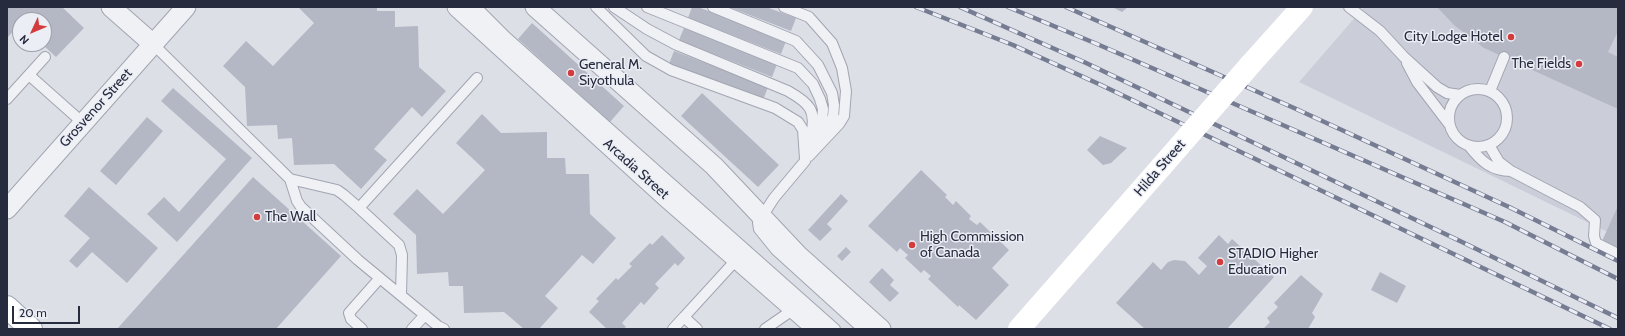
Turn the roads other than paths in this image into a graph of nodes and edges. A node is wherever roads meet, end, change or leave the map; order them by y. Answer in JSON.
{"nodes":[{"id":1,"x":111,"y":7,"type":"edge"},
{"id":2,"x":186,"y":7,"type":"edge"},
{"id":3,"x":457,"y":7,"type":"edge"},
{"id":4,"x":476,"y":7,"type":"edge"},
{"id":5,"x":535,"y":7,"type":"edge"},
{"id":6,"x":596,"y":7,"type":"edge"},
{"id":7,"x":614,"y":7,"type":"edge"},
{"id":8,"x":647,"y":7,"type":"edge"},
{"id":9,"x":713,"y":7,"type":"edge"},
{"id":10,"x":784,"y":7,"type":"edge"},
{"id":11,"x":1302,"y":7,"type":"edge"},
{"id":12,"x":1349,"y":7,"type":"edge"},
{"id":13,"x":153,"y":44,"type":"junction"},
{"id":14,"x":1504,"y":56,"type":"dead end"},
{"id":15,"x":45,"y":57,"type":"dead end"},
{"id":16,"x":1404,"y":58,"type":"junction"},
{"id":17,"x":29,"y":75,"type":"junction"},
{"id":18,"x":477,"y":78,"type":"dead end"},
{"id":19,"x":1490,"y":91,"type":"junction"},
{"id":20,"x":1460,"y":95,"type":"junction"},
{"id":21,"x":7,"y":99,"type":"edge"},
{"id":22,"x":83,"y":123,"type":"junction"},
{"id":23,"x":1449,"y":124,"type":"junction"},
{"id":24,"x":1489,"y":145,"type":"junction"},
{"id":25,"x":1469,"y":146,"type":"junction"},
{"id":26,"x":805,"y":161,"type":"junction"},
{"id":27,"x":1510,"y":172,"type":"junction"},
{"id":28,"x":290,"y":179,"type":"junction"},
{"id":29,"x":7,"y":208,"type":"edge"},
{"id":30,"x":359,"y":208,"type":"junction"},
{"id":31,"x":761,"y":216,"type":"junction"},
{"id":32,"x":1618,"y":254,"type":"edge"},
{"id":33,"x":737,"y":259,"type":"junction"},
{"id":34,"x":379,"y":278,"type":"junction"},
{"id":35,"x":401,"y":295,"type":"junction"},
{"id":36,"x":7,"y":307,"type":"edge"},
{"id":37,"x":794,"y":309,"type":"junction"},
{"id":38,"x":425,"y":315,"type":"junction"},
{"id":39,"x":684,"y":317,"type":"junction"},
{"id":40,"x":31,"y":329,"type":"edge"},
{"id":41,"x":362,"y":329,"type":"edge"},
{"id":42,"x":412,"y":329,"type":"edge"},
{"id":43,"x":444,"y":329,"type":"edge"},
{"id":44,"x":673,"y":329,"type":"edge"},
{"id":45,"x":698,"y":329,"type":"edge"},
{"id":46,"x":765,"y":329,"type":"edge"},
{"id":47,"x":818,"y":329,"type":"edge"},
{"id":48,"x":835,"y":329,"type":"edge"},
{"id":49,"x":863,"y":329,"type":"edge"},
{"id":50,"x":881,"y":329,"type":"edge"},
{"id":51,"x":1019,"y":329,"type":"edge"}],
"edges":[{"from":1,"to":13,"type":"street"},
{"from":2,"to":13,"type":"street","name":"Grosvenor Street"},
{"from":3,"to":33,"type":"street","name":"Arcadia Street"},
{"from":4,"to":48,"type":"lane"},
{"from":5,"to":31,"type":"street"},
{"from":6,"to":26,"type":"lane"},
{"from":7,"to":26,"type":"lane"},
{"from":8,"to":26,"type":"lane"},
{"from":9,"to":26,"type":"lane"},
{"from":10,"to":26,"type":"lane"},
{"from":11,"to":51,"type":"street","name":"Hilda Street","bridge":true},
{"from":12,"to":16,"type":"lane"},
{"from":13,"to":22,"type":"street","name":"Grosvenor Street"},
{"from":13,"to":28,"type":"lane"},
{"from":14,"to":19,"type":"lane"},
{"from":15,"to":17,"type":"lane"},
{"from":16,"to":20,"type":"lane"},
{"from":16,"to":23,"type":"lane"},
{"from":17,"to":21,"type":"lane"},
{"from":17,"to":22,"type":"lane"},
{"from":18,"to":30,"type":"lane"},
{"from":19,"to":20,"type":"lane"},
{"from":19,"to":24,"type":"lane"},
{"from":20,"to":23,"type":"lane"},
{"from":22,"to":29,"type":"street","name":"Grosvenor Street"},
{"from":23,"to":25,"type":"lane"},
{"from":24,"to":25,"type":"lane"},
{"from":24,"to":27,"type":"lane"},
{"from":25,"to":27,"type":"lane"},
{"from":26,"to":31,"type":"lane"},
{"from":27,"to":32,"type":"lane"},
{"from":28,"to":30,"type":"lane"},
{"from":28,"to":34,"type":"lane"},
{"from":30,"to":35,"type":"lane"},
{"from":31,"to":49,"type":"lane"},
{"from":31,"to":50,"type":"street"},
{"from":33,"to":37,"type":"street","name":"Arcadia Street"},
{"from":33,"to":39,"type":"lane"},
{"from":34,"to":35,"type":"lane"},
{"from":34,"to":41,"type":"lane"},
{"from":35,"to":38,"type":"lane"},
{"from":36,"to":40,"type":"street"},
{"from":37,"to":46,"type":"lane"},
{"from":37,"to":47,"type":"street","name":"Arcadia Street"},
{"from":38,"to":42,"type":"lane"},
{"from":38,"to":43,"type":"lane"},
{"from":39,"to":44,"type":"lane"},
{"from":39,"to":45,"type":"lane"}]}
